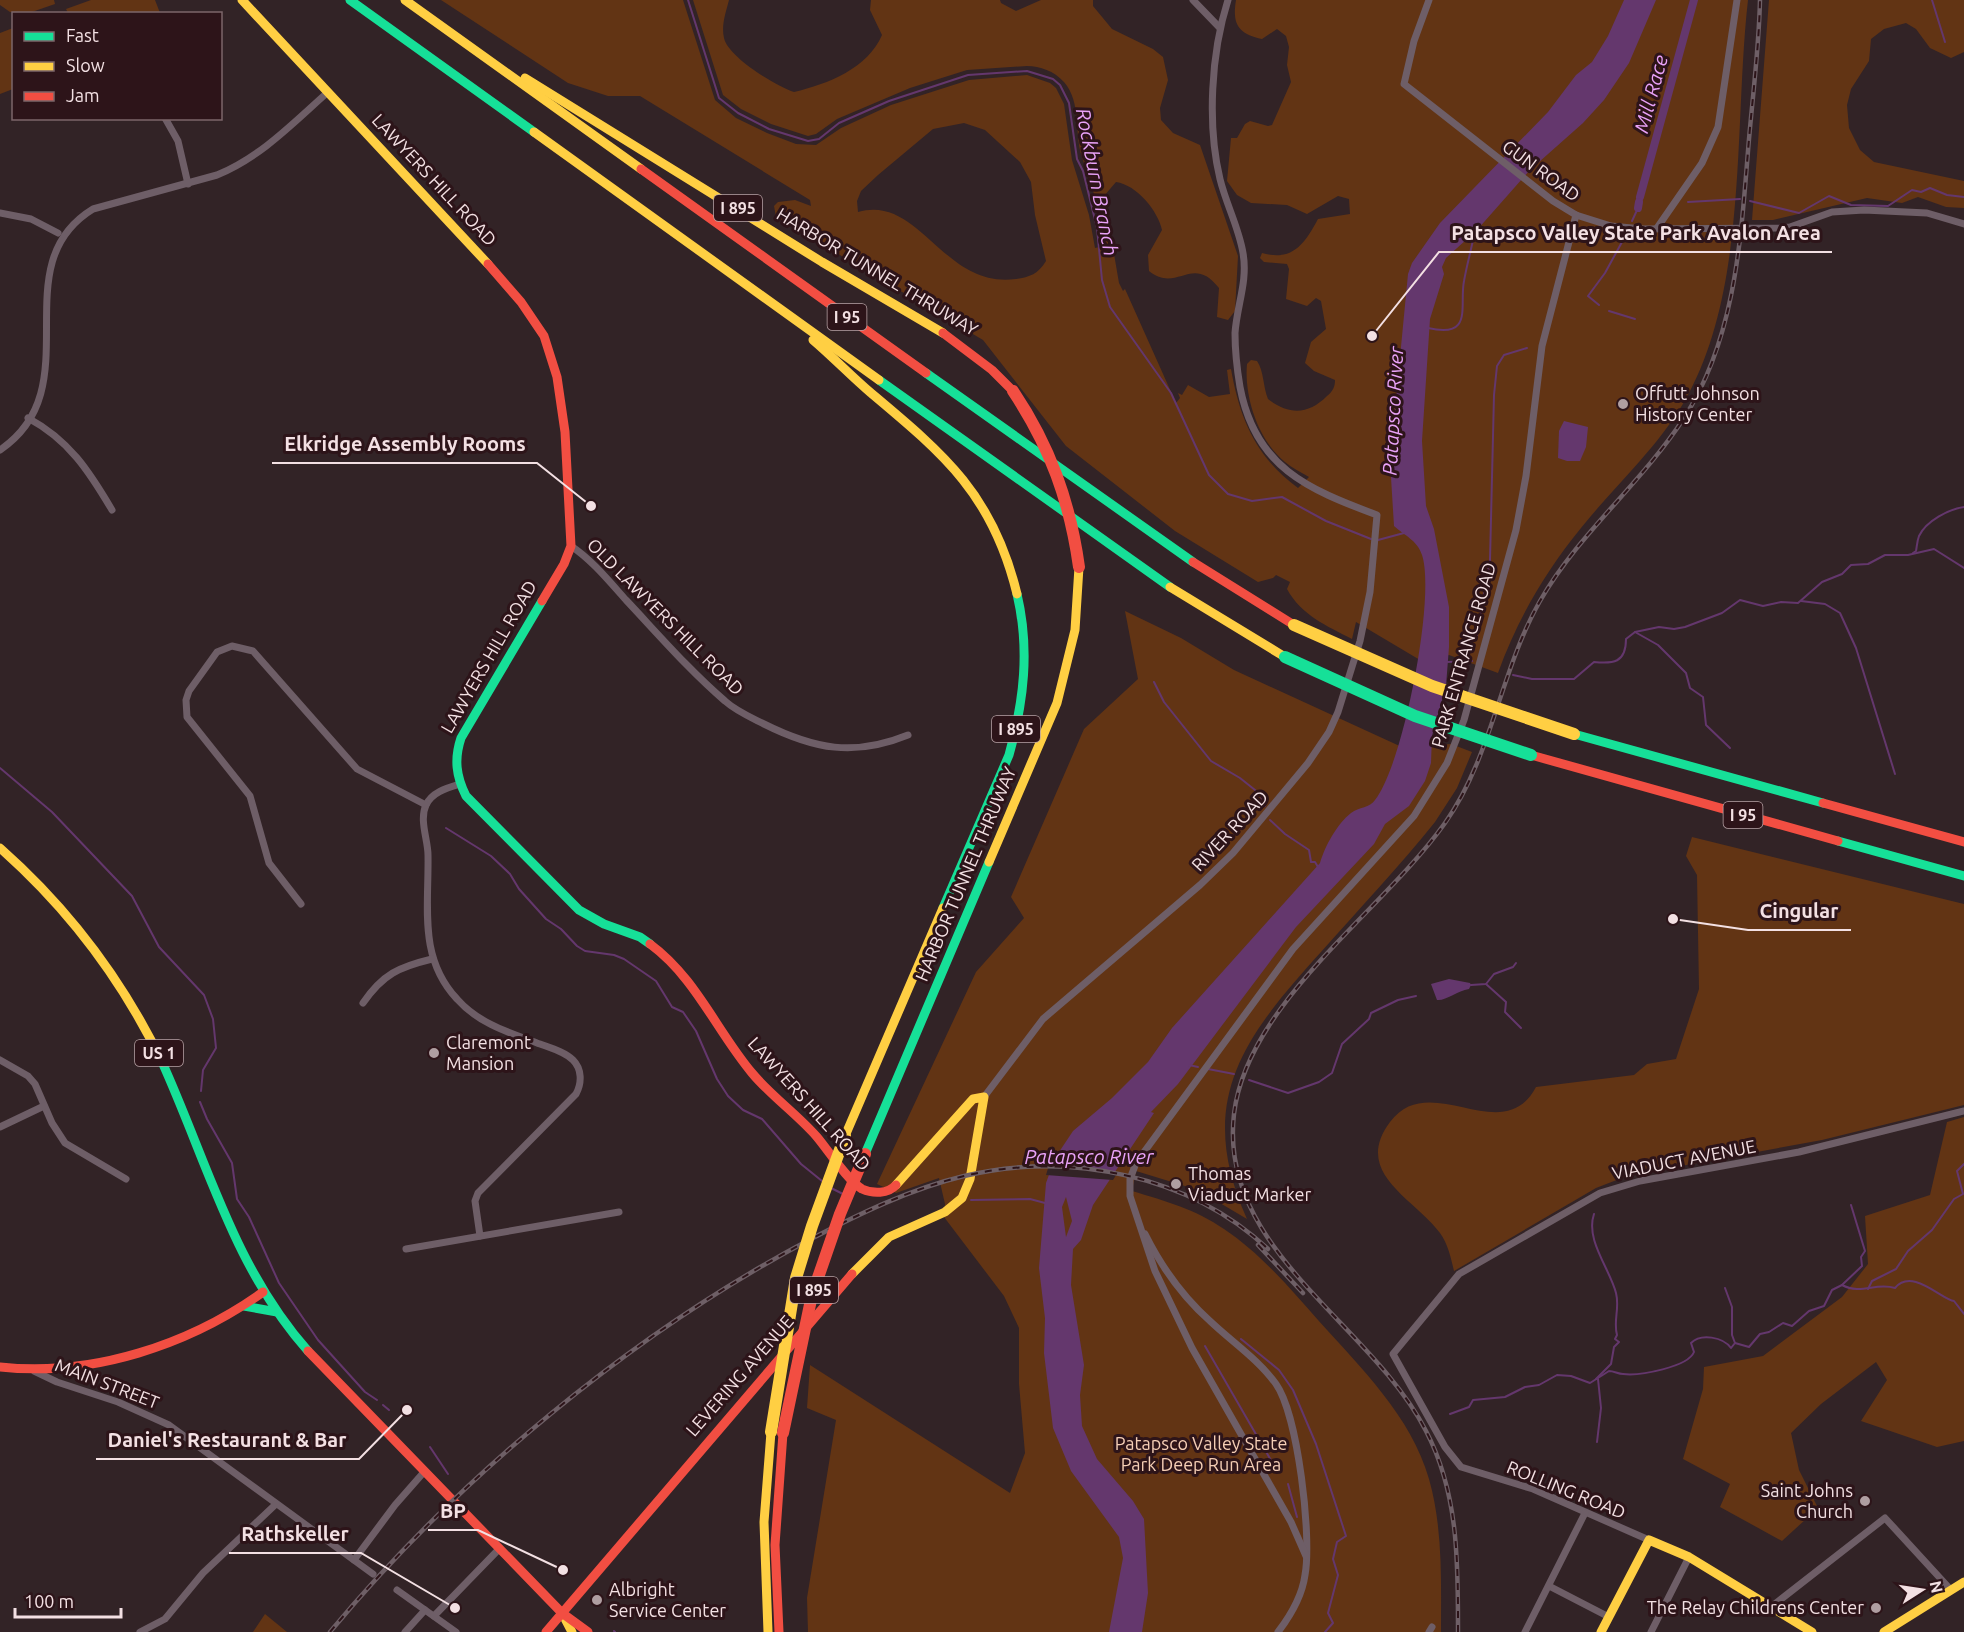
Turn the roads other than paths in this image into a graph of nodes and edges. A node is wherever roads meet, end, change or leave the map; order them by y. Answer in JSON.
{"nodes":[{"id":1,"x":242,"y":0,"type":"edge"},
{"id":2,"x":350,"y":0,"type":"edge"},
{"id":3,"x":405,"y":0,"type":"edge"},
{"id":4,"x":1193,"y":0,"type":"edge"},
{"id":5,"x":1228,"y":0,"type":"edge"},
{"id":6,"x":1429,"y":0,"type":"edge"},
{"id":7,"x":1737,"y":0,"type":"edge"},
{"id":8,"x":1220,"y":27,"type":"junction"},
{"id":9,"x":455,"y":36,"type":"junction"},
{"id":10,"x":328,"y":92,"type":"junction"},
{"id":11,"x":166,"y":120,"type":"edge"},
{"id":12,"x":188,"y":184,"type":"junction"},
{"id":13,"x":0,"y":213,"type":"edge"},
{"id":14,"x":1576,"y":215,"type":"junction"},
{"id":15,"x":1964,"y":224,"type":"edge"},
{"id":16,"x":1657,"y":228,"type":"junction"},
{"id":17,"x":778,"y":307,"type":"junction"},
{"id":18,"x":37,"y":344,"type":"dead end"},
{"id":19,"x":28,"y":418,"type":"junction"},
{"id":20,"x":0,"y":450,"type":"edge"},
{"id":21,"x":112,"y":510,"type":"dead end"},
{"id":22,"x":571,"y":546,"type":"junction"},
{"id":23,"x":908,"y":735,"type":"dead end"},
{"id":24,"x":460,"y":784,"type":"junction"},
{"id":25,"x":426,"y":805,"type":"junction"},
{"id":26,"x":1964,"y":842,"type":"edge"},
{"id":27,"x":0,"y":848,"type":"edge"},
{"id":28,"x":1961,"y":876,"type":"edge"},
{"id":29,"x":302,"y":904,"type":"dead end"},
{"id":30,"x":432,"y":959,"type":"junction"},
{"id":31,"x":363,"y":1003,"type":"dead end"},
{"id":32,"x":0,"y":1060,"type":"edge"},
{"id":33,"x":984,"y":1097,"type":"junction"},
{"id":34,"x":44,"y":1106,"type":"junction"},
{"id":35,"x":1964,"y":1111,"type":"edge"},
{"id":36,"x":0,"y":1127,"type":"edge"},
{"id":37,"x":126,"y":1179,"type":"dead end"},
{"id":38,"x":619,"y":1212,"type":"dead end"},
{"id":39,"x":1136,"y":1216,"type":"junction"},
{"id":40,"x":480,"y":1236,"type":"junction"},
{"id":41,"x":406,"y":1248,"type":"dead end"},
{"id":42,"x":263,"y":1292,"type":"junction"},
{"id":43,"x":242,"y":1307,"type":"junction"},
{"id":44,"x":277,"y":1312,"type":"junction"},
{"id":45,"x":1393,"y":1354,"type":"joint"},
{"id":46,"x":0,"y":1367,"type":"edge"},
{"id":47,"x":34,"y":1371,"type":"junction"},
{"id":48,"x":777,"y":1432,"type":"junction"},
{"id":49,"x":424,"y":1472,"type":"junction"},
{"id":50,"x":276,"y":1504,"type":"junction"},
{"id":51,"x":1585,"y":1513,"type":"junction"},
{"id":52,"x":1649,"y":1540,"type":"junction"},
{"id":53,"x":500,"y":1548,"type":"junction"},
{"id":54,"x":1306,"y":1556,"type":"junction"},
{"id":55,"x":1689,"y":1557,"type":"junction"},
{"id":56,"x":354,"y":1560,"type":"junction"},
{"id":57,"x":373,"y":1574,"type":"dead end"},
{"id":58,"x":1964,"y":1581,"type":"edge"},
{"id":59,"x":1549,"y":1586,"type":"junction"},
{"id":60,"x":397,"y":1590,"type":"dead end"},
{"id":61,"x":1951,"y":1590,"type":"junction"},
{"id":62,"x":1771,"y":1607,"type":"junction"},
{"id":63,"x":425,"y":1610,"type":"junction"},
{"id":64,"x":562,"y":1613,"type":"junction"},
{"id":65,"x":434,"y":1617,"type":"junction"},
{"id":66,"x":1609,"y":1617,"type":"junction"},
{"id":67,"x":140,"y":1632,"type":"edge"},
{"id":68,"x":405,"y":1632,"type":"edge"},
{"id":69,"x":456,"y":1632,"type":"edge"},
{"id":70,"x":546,"y":1632,"type":"edge"},
{"id":71,"x":572,"y":1632,"type":"edge"},
{"id":72,"x":588,"y":1632,"type":"edge"},
{"id":73,"x":768,"y":1632,"type":"edge"},
{"id":74,"x":779,"y":1632,"type":"edge"},
{"id":75,"x":1278,"y":1632,"type":"edge"},
{"id":76,"x":1525,"y":1632,"type":"edge"},
{"id":77,"x":1601,"y":1632,"type":"edge"},
{"id":78,"x":1651,"y":1632,"type":"edge"},
{"id":79,"x":1812,"y":1632,"type":"edge"},
{"id":80,"x":1884,"y":1632,"type":"edge"}],
"edges":[{"from":1,"to":10,"type":"main road","name":"LAWYERS HILL ROAD"},
{"from":2,"to":17,"type":"main road","number":"I 95"},
{"from":3,"to":9,"type":"main road","number":"I 95"},
{"from":4,"to":8,"type":"street"},
{"from":5,"to":8,"type":"street"},
{"from":6,"to":14,"type":"street","name":"GUN ROAD"},
{"from":7,"to":16,"type":"street"},
{"from":8,"to":33,"type":"street","name":"RIVER ROAD"},
{"from":9,"to":26,"type":"main road","number":"I 95","bridge":true},
{"from":9,"to":48,"type":"main road","name":"HARBOR TUNNEL THRUWAY","number":"I 895","bridge":true},
{"from":10,"to":12,"type":"street"},
{"from":10,"to":22,"type":"main road","name":"LAWYERS HILL ROAD"},
{"from":11,"to":12,"type":"street"},
{"from":12,"to":13,"type":"street"},
{"from":14,"to":16,"type":"street","name":"GUN ROAD"},
{"from":14,"to":39,"type":"street","name":"PARK ENTRANCE ROAD"},
{"from":15,"to":16,"type":"street","name":"GUN ROAD"},
{"from":17,"to":28,"type":"main road","number":"I 95","bridge":true},
{"from":17,"to":48,"type":"main road","name":"HARBOR TUNNEL THRUWAY","number":"I 895","bridge":true},
{"from":18,"to":19,"type":"street"},
{"from":19,"to":20,"type":"street"},
{"from":19,"to":21,"type":"street"},
{"from":22,"to":23,"type":"street","name":"OLD LAWYERS HILL ROAD"},
{"from":22,"to":24,"type":"main road","name":"LAWYERS HILL ROAD"},
{"from":24,"to":25,"type":"street"},
{"from":24,"to":33,"type":"main road","name":"LAWYERS HILL ROAD"},
{"from":25,"to":29,"type":"street"},
{"from":25,"to":30,"type":"street"},
{"from":27,"to":42,"type":"main road","number":"US 1"},
{"from":30,"to":31,"type":"street"},
{"from":30,"to":40,"type":"street"},
{"from":32,"to":34,"type":"street"},
{"from":33,"to":64,"type":"main road","name":"LEVERING AVENUE"},
{"from":34,"to":36,"type":"street"},
{"from":34,"to":37,"type":"street"},
{"from":35,"to":45,"type":"street","name":"VIADUCT AVENUE"},
{"from":38,"to":40,"type":"street"},
{"from":39,"to":54,"type":"street","name":"PARK ENTRANCE ROAD"},
{"from":39,"to":54,"type":"street","name":"PARK ENTRANCE ROAD"},
{"from":40,"to":41,"type":"street"},
{"from":42,"to":43,"type":"main road"},
{"from":42,"to":44,"type":"main road","number":"US 1"},
{"from":43,"to":44,"type":"main road"},
{"from":43,"to":47,"type":"main road"},
{"from":44,"to":49,"type":"main road","number":"US 1"},
{"from":45,"to":51,"type":"street","name":"ROLLING ROAD"},
{"from":46,"to":47,"type":"main road"},
{"from":47,"to":50,"type":"street","name":"MAIN STREET"},
{"from":48,"to":73,"type":"main road","name":"HARBOR TUNNEL THRUWAY","number":"I 895"},
{"from":48,"to":74,"type":"main road","name":"HARBOR TUNNEL THRUWAY","number":"I 895"},
{"from":49,"to":53,"type":"main road","number":"US 1"},
{"from":49,"to":56,"type":"street"},
{"from":50,"to":56,"type":"street","name":"MAIN STREET"},
{"from":50,"to":67,"type":"street"},
{"from":51,"to":52,"type":"street","name":"ROLLING ROAD"},
{"from":51,"to":59,"type":"street"},
{"from":52,"to":55,"type":"main road"},
{"from":52,"to":66,"type":"main road"},
{"from":53,"to":64,"type":"main road","number":"US 1"},
{"from":53,"to":65,"type":"street"},
{"from":54,"to":75,"type":"street","name":"PARK ENTRANCE ROAD"},
{"from":55,"to":62,"type":"main road"},
{"from":55,"to":78,"type":"street"},
{"from":56,"to":57,"type":"street","name":"MAIN STREET"},
{"from":58,"to":61,"type":"main road"},
{"from":59,"to":66,"type":"street"},
{"from":59,"to":76,"type":"street"},
{"from":60,"to":63,"type":"street"},
{"from":61,"to":62,"type":"street"},
{"from":61,"to":80,"type":"main road"},
{"from":62,"to":79,"type":"main road"},
{"from":63,"to":65,"type":"street"},
{"from":63,"to":68,"type":"street"},
{"from":64,"to":70,"type":"main road","name":"LEVERING AVENUE"},
{"from":64,"to":71,"type":"main road","number":"US 1"},
{"from":64,"to":72,"type":"main road","number":"US 1"},
{"from":65,"to":69,"type":"street"},
{"from":66,"to":77,"type":"main road"}]}
